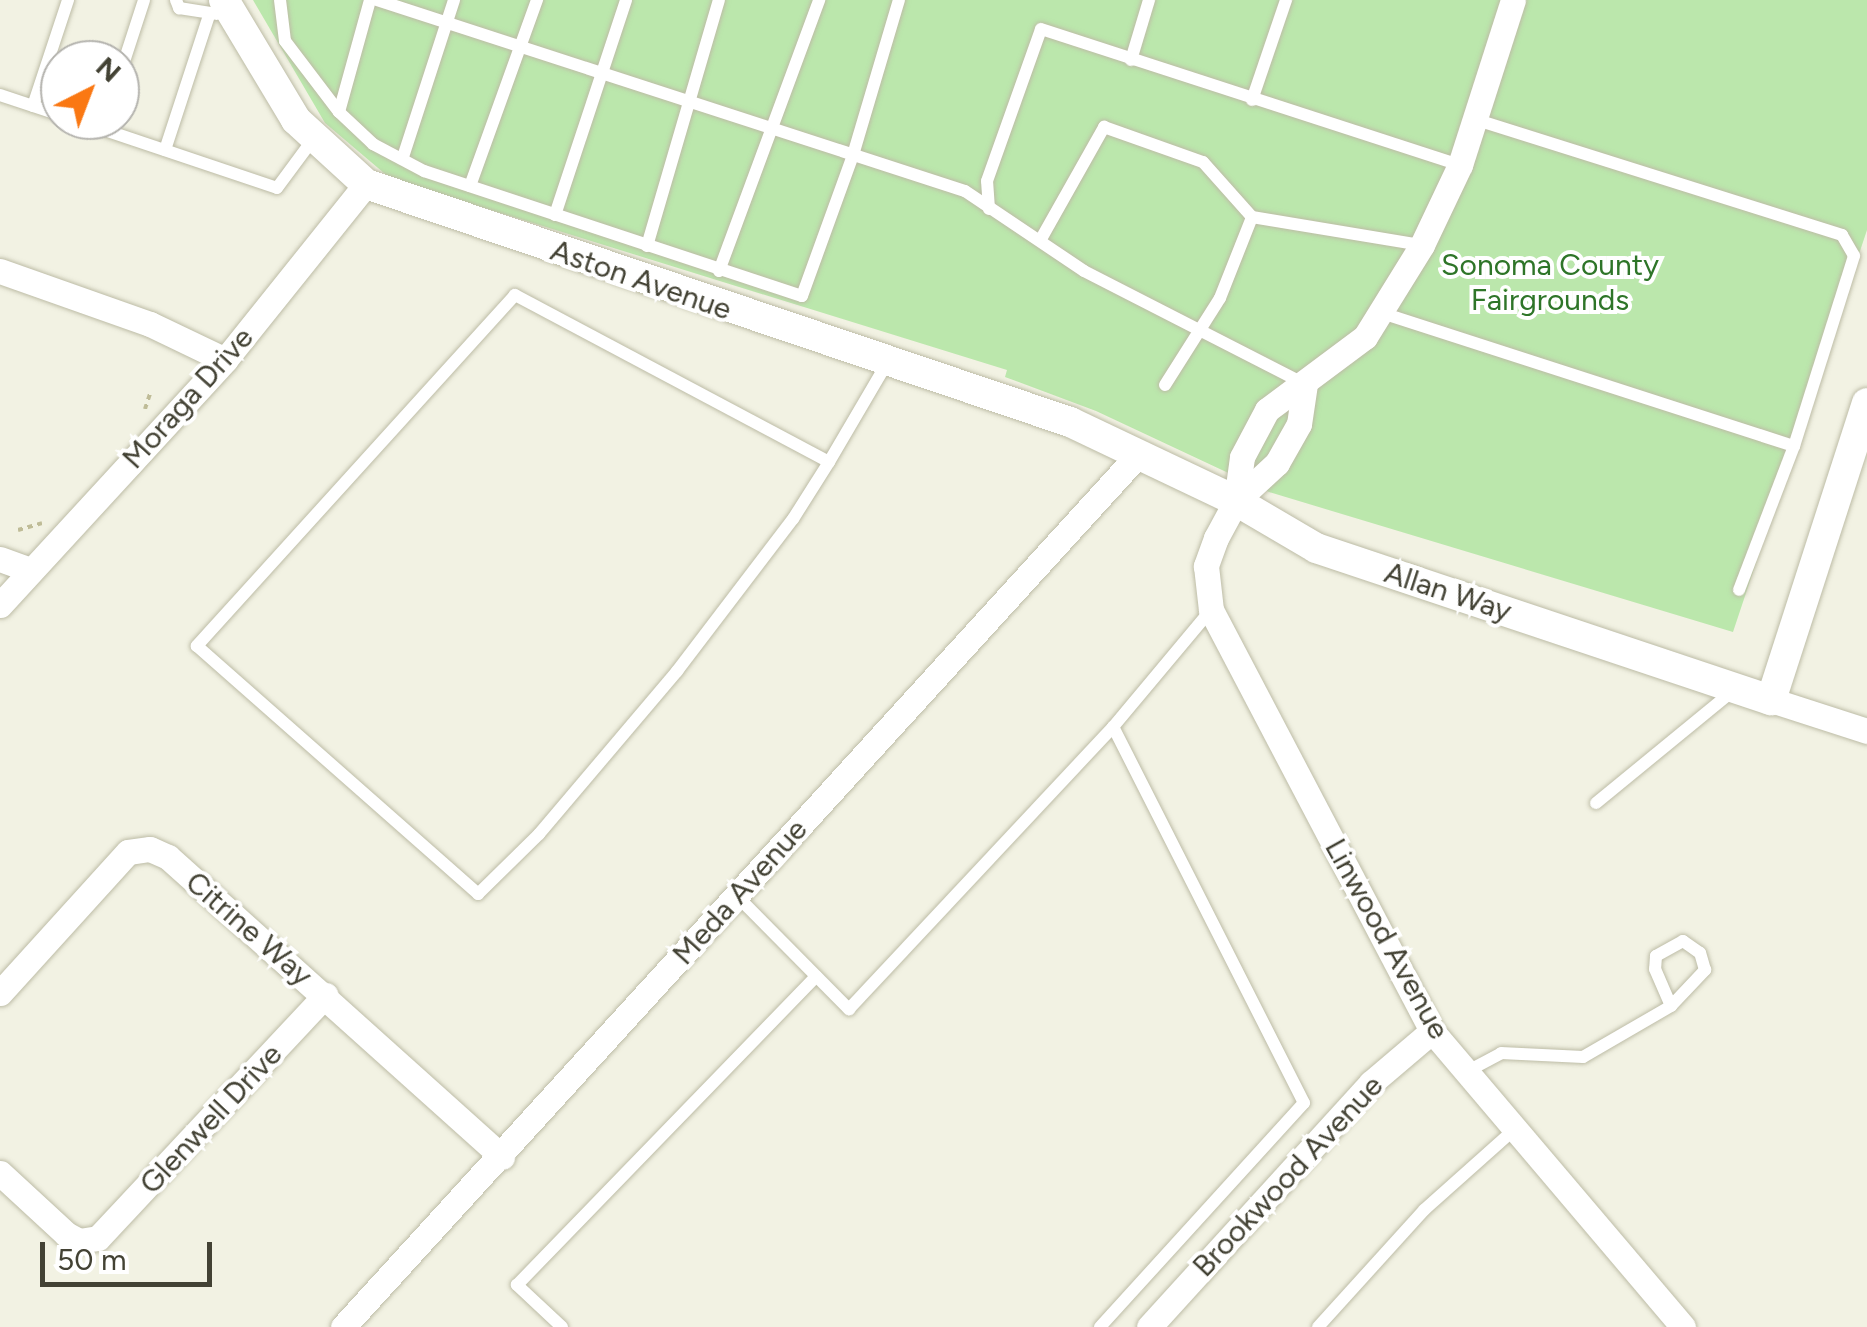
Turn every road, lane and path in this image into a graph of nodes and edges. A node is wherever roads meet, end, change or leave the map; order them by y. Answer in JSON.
{"nodes":[{"id":1,"x":68,"y":0,"type":"edge"},
{"id":2,"x":144,"y":0,"type":"edge"},
{"id":3,"x":176,"y":0,"type":"edge"},
{"id":4,"x":280,"y":0,"type":"edge"},
{"id":5,"x":373,"y":0,"type":"edge"},
{"id":6,"x":454,"y":0,"type":"edge"},
{"id":7,"x":536,"y":0,"type":"edge"},
{"id":8,"x":626,"y":0,"type":"edge"},
{"id":9,"x":719,"y":0,"type":"edge"},
{"id":10,"x":819,"y":0,"type":"edge"},
{"id":11,"x":899,"y":0,"type":"edge"},
{"id":12,"x":1149,"y":0,"type":"edge"},
{"id":13,"x":1286,"y":0,"type":"edge"},
{"id":14,"x":1514,"y":0,"type":"edge"},
{"id":15,"x":221,"y":9,"type":"edge"},
{"id":16,"x":448,"y":23,"type":"junction"},
{"id":17,"x":131,"y":40,"type":"edge"},
{"id":18,"x":521,"y":47,"type":"junction"},
{"id":19,"x":1131,"y":60,"type":"junction"},
{"id":20,"x":603,"y":74,"type":"junction"},
{"id":21,"x":0,"y":95,"type":"edge"},
{"id":22,"x":1252,"y":100,"type":"junction"},
{"id":23,"x":690,"y":102,"type":"junction"},
{"id":24,"x":34,"y":106,"type":"junction"},
{"id":25,"x":40,"y":108,"type":"edge"},
{"id":26,"x":339,"y":112,"type":"junction"},
{"id":27,"x":1474,"y":119,"type":"junction"},
{"id":28,"x":772,"y":129,"type":"junction"},
{"id":29,"x":314,"y":138,"type":"junction"},
{"id":30,"x":140,"y":140,"type":"edge"},
{"id":31,"x":166,"y":150,"type":"junction"},
{"id":32,"x":853,"y":155,"type":"junction"},
{"id":33,"x":402,"y":157,"type":"junction"},
{"id":34,"x":1460,"y":165,"type":"junction"},
{"id":35,"x":366,"y":184,"type":"junction"},
{"id":36,"x":470,"y":186,"type":"junction"},
{"id":37,"x":989,"y":209,"type":"junction"},
{"id":38,"x":554,"y":215,"type":"junction"},
{"id":39,"x":1252,"y":217,"type":"junction"},
{"id":40,"x":1040,"y":240,"type":"junction"},
{"id":41,"x":1422,"y":245,"type":"junction"},
{"id":42,"x":647,"y":246,"type":"junction"},
{"id":43,"x":0,"y":271,"type":"edge"},
{"id":44,"x":720,"y":271,"type":"junction"},
{"id":45,"x":1382,"y":313,"type":"junction"},
{"id":46,"x":1197,"y":329,"type":"junction"},
{"id":47,"x":225,"y":360,"type":"junction"},
{"id":48,"x":887,"y":363,"type":"junction"},
{"id":49,"x":1305,"y":384,"type":"junction"},
{"id":50,"x":1164,"y":385,"type":"dead end"},
{"id":51,"x":1867,"y":403,"type":"edge"},
{"id":52,"x":1794,"y":446,"type":"junction"},
{"id":53,"x":1136,"y":456,"type":"junction"},
{"id":54,"x":828,"y":462,"type":"junction"},
{"id":55,"x":1236,"y":500,"type":"junction"},
{"id":56,"x":0,"y":559,"type":"edge"},
{"id":57,"x":32,"y":570,"type":"junction"},
{"id":58,"x":1738,"y":590,"type":"dead end"},
{"id":59,"x":0,"y":605,"type":"edge"},
{"id":60,"x":1212,"y":610,"type":"junction"},
{"id":61,"x":1736,"y":688,"type":"junction"},
{"id":62,"x":1771,"y":700,"type":"junction"},
{"id":63,"x":1114,"y":727,"type":"junction"},
{"id":64,"x":1867,"y":731,"type":"edge"},
{"id":65,"x":1596,"y":803,"type":"dead end"},
{"id":66,"x":736,"y":895,"type":"junction"},
{"id":67,"x":816,"y":976,"type":"junction"},
{"id":68,"x":0,"y":993,"type":"edge"},
{"id":69,"x":325,"y":995,"type":"junction"},
{"id":70,"x":1671,"y":1006,"type":"junction"},
{"id":71,"x":1432,"y":1031,"type":"junction"},
{"id":72,"x":1466,"y":1072,"type":"junction"},
{"id":73,"x":1514,"y":1128,"type":"junction"},
{"id":74,"x":502,"y":1157,"type":"junction"},
{"id":75,"x":0,"y":1173,"type":"edge"},
{"id":76,"x":343,"y":1327,"type":"edge"},
{"id":77,"x":562,"y":1327,"type":"edge"},
{"id":78,"x":1100,"y":1327,"type":"edge"},
{"id":79,"x":1149,"y":1327,"type":"edge"},
{"id":80,"x":1318,"y":1327,"type":"edge"},
{"id":81,"x":1683,"y":1327,"type":"edge"}],
"edges":[{"from":1,"to":24,"type":"lane"},
{"from":2,"to":17,"type":"lane"},
{"from":3,"to":15,"type":"lane"},
{"from":4,"to":26,"type":"lane"},
{"from":5,"to":16,"type":"lane"},
{"from":5,"to":26,"type":"lane"},
{"from":6,"to":16,"type":"lane"},
{"from":7,"to":18,"type":"lane"},
{"from":8,"to":20,"type":"lane"},
{"from":9,"to":23,"type":"lane"},
{"from":10,"to":28,"type":"lane"},
{"from":11,"to":32,"type":"lane"},
{"from":12,"to":19,"type":"lane"},
{"from":13,"to":22,"type":"lane"},
{"from":14,"to":27,"type":"street","name":"Linwood Avenue"},
{"from":15,"to":29,"type":"street","name":"Aston Avenue"},
{"from":15,"to":31,"type":"lane"},
{"from":16,"to":18,"type":"lane"},
{"from":16,"to":33,"type":"lane"},
{"from":18,"to":20,"type":"lane"},
{"from":18,"to":36,"type":"lane"},
{"from":19,"to":22,"type":"lane"},
{"from":19,"to":37,"type":"lane"},
{"from":20,"to":23,"type":"lane"},
{"from":20,"to":38,"type":"lane"},
{"from":21,"to":24,"type":"lane"},
{"from":22,"to":34,"type":"lane"},
{"from":23,"to":28,"type":"lane"},
{"from":23,"to":42,"type":"lane"},
{"from":24,"to":25,"type":"lane"},
{"from":26,"to":33,"type":"lane"},
{"from":27,"to":34,"type":"street","name":"Linwood Avenue"},
{"from":27,"to":52,"type":"lane"},
{"from":28,"to":32,"type":"lane"},
{"from":28,"to":44,"type":"lane"},
{"from":29,"to":31,"type":"lane"},
{"from":29,"to":35,"type":"street","name":"Aston Avenue"},
{"from":30,"to":31,"type":"lane"},
{"from":32,"to":37,"type":"lane"},
{"from":32,"to":44,"type":"lane"},
{"from":33,"to":36,"type":"lane"},
{"from":34,"to":41,"type":"street","name":"Linwood Avenue"},
{"from":35,"to":47,"type":"street","name":"Moraga Drive"},
{"from":35,"to":48,"type":"street","name":"Aston Avenue"},
{"from":36,"to":38,"type":"lane"},
{"from":37,"to":40,"type":"lane"},
{"from":38,"to":42,"type":"lane"},
{"from":39,"to":40,"type":"lane"},
{"from":39,"to":41,"type":"lane"},
{"from":39,"to":46,"type":"lane"},
{"from":40,"to":46,"type":"lane"},
{"from":41,"to":45,"type":"street","name":"Linwood Avenue"},
{"from":42,"to":44,"type":"lane"},
{"from":43,"to":47,"type":"street"},
{"from":45,"to":49,"type":"street","name":"Linwood Avenue"},
{"from":45,"to":52,"type":"lane"},
{"from":46,"to":49,"type":"lane"},
{"from":46,"to":50,"type":"lane"},
{"from":47,"to":57,"type":"street","name":"Moraga Drive"},
{"from":48,"to":53,"type":"street","name":"Aston Avenue"},
{"from":48,"to":54,"type":"lane"},
{"from":49,"to":55,"type":"street","name":"Linwood Avenue"},
{"from":51,"to":62,"type":"street"},
{"from":52,"to":58,"type":"lane"},
{"from":53,"to":55,"type":"street","name":"Allan Way"},
{"from":53,"to":66,"type":"street","name":"Meda Avenue"},
{"from":54,"to":54,"type":"lane"},
{"from":55,"to":60,"type":"street","name":"Linwood Avenue"},
{"from":55,"to":61,"type":"street","name":"Allan Way"},
{"from":56,"to":57,"type":"street"},
{"from":57,"to":59,"type":"street","name":"Moraga Drive"},
{"from":60,"to":63,"type":"lane"},
{"from":60,"to":71,"type":"street","name":"Linwood Avenue"},
{"from":61,"to":62,"type":"street","name":"Allan Way"},
{"from":61,"to":65,"type":"lane"},
{"from":62,"to":64,"type":"street"},
{"from":63,"to":67,"type":"lane"},
{"from":63,"to":78,"type":"lane"},
{"from":66,"to":67,"type":"lane"},
{"from":66,"to":74,"type":"street","name":"Meda Avenue"},
{"from":67,"to":77,"type":"lane"},
{"from":68,"to":69,"type":"street","name":"Citrine Way"},
{"from":69,"to":74,"type":"street","name":"Citrine Way"},
{"from":69,"to":75,"type":"street","name":"Glenwell Drive"},
{"from":70,"to":70,"type":"lane"},
{"from":70,"to":72,"type":"lane"},
{"from":71,"to":72,"type":"street","name":"Linwood Avenue"},
{"from":71,"to":79,"type":"street","name":"Brookwood Avenue"},
{"from":72,"to":73,"type":"street","name":"Linwood Avenue"},
{"from":73,"to":80,"type":"lane"},
{"from":73,"to":81,"type":"street","name":"Linwood Avenue"},
{"from":74,"to":76,"type":"street","name":"Meda Avenue"}]}
